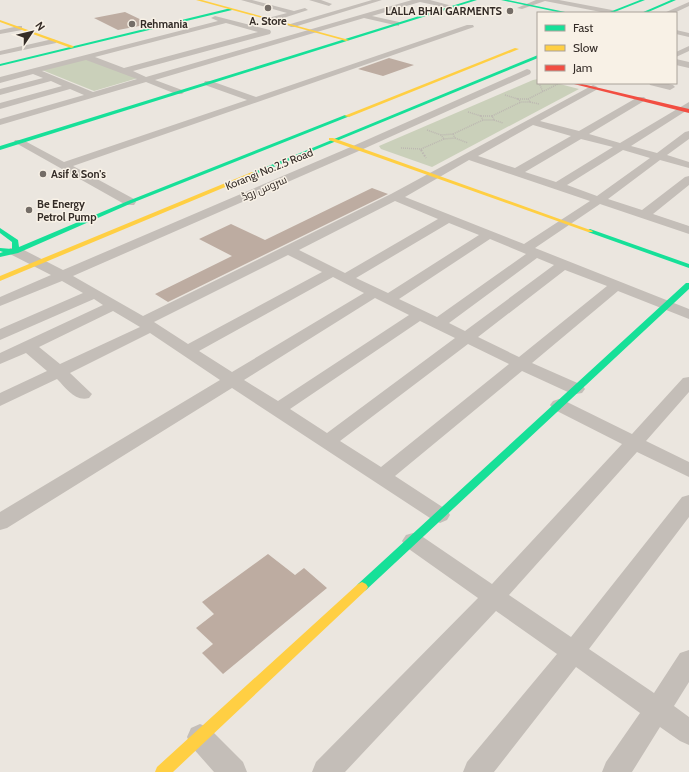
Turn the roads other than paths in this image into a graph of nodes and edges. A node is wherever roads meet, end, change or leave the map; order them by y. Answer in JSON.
{"nodes":[{"id":1,"x":198,"y":0,"type":"edge"},
{"id":2,"x":244,"y":0,"type":"edge"},
{"id":3,"x":270,"y":0,"type":"edge"},
{"id":4,"x":312,"y":0,"type":"edge"},
{"id":5,"x":379,"y":0,"type":"edge"},
{"id":6,"x":419,"y":0,"type":"edge"},
{"id":7,"x":475,"y":0,"type":"edge"},
{"id":8,"x":503,"y":0,"type":"edge"},
{"id":9,"x":542,"y":0,"type":"edge"},
{"id":10,"x":548,"y":0,"type":"edge"},
{"id":11,"x":642,"y":0,"type":"edge"},
{"id":12,"x":674,"y":0,"type":"edge"},
{"id":13,"x":490,"y":2,"type":"dead end"},
{"id":14,"x":257,"y":3,"type":"junction"},
{"id":15,"x":291,"y":4,"type":"dead end"},
{"id":16,"x":329,"y":4,"type":"junction"},
{"id":17,"x":688,"y":5,"type":"edge"},
{"id":18,"x":524,"y":6,"type":"junction"},
{"id":19,"x":453,"y":7,"type":"junction"},
{"id":20,"x":276,"y":8,"type":"junction"},
{"id":21,"x":231,"y":9,"type":"junction"},
{"id":22,"x":341,"y":11,"type":"junction"},
{"id":23,"x":544,"y":12,"type":"edge"},
{"id":24,"x":562,"y":12,"type":"edge"},
{"id":25,"x":611,"y":12,"type":"edge"},
{"id":26,"x":645,"y":12,"type":"edge"},
{"id":27,"x":670,"y":12,"type":"edge"},
{"id":28,"x":295,"y":13,"type":"junction"},
{"id":29,"x":677,"y":13,"type":"edge"},
{"id":30,"x":683,"y":14,"type":"dead end"},
{"id":31,"x":205,"y":15,"type":"junction"},
{"id":32,"x":364,"y":16,"type":"junction"},
{"id":33,"x":271,"y":20,"type":"junction"},
{"id":34,"x":226,"y":21,"type":"junction"},
{"id":35,"x":0,"y":22,"type":"edge"},
{"id":36,"x":396,"y":24,"type":"junction"},
{"id":37,"x":291,"y":25,"type":"junction"},
{"id":38,"x":246,"y":26,"type":"junction"},
{"id":39,"x":470,"y":27,"type":"dead end"},
{"id":40,"x":231,"y":30,"type":"dead end"},
{"id":41,"x":315,"y":31,"type":"junction"},
{"id":42,"x":0,"y":32,"type":"edge"},
{"id":43,"x":267,"y":32,"type":"junction"},
{"id":44,"x":677,"y":32,"type":"edge"},
{"id":45,"x":20,"y":33,"type":"junction"},
{"id":46,"x":689,"y":35,"type":"edge"},
{"id":47,"x":114,"y":37,"type":"junction"},
{"id":48,"x":290,"y":38,"type":"junction"},
{"id":49,"x":347,"y":40,"type":"junction"},
{"id":50,"x":53,"y":41,"type":"junction"},
{"id":51,"x":136,"y":44,"type":"junction"},
{"id":52,"x":677,"y":46,"type":"edge"},
{"id":53,"x":523,"y":47,"type":"dead end"},
{"id":54,"x":72,"y":48,"type":"junction"},
{"id":55,"x":149,"y":48,"type":"dead end"},
{"id":56,"x":688,"y":48,"type":"edge"},
{"id":57,"x":0,"y":53,"type":"edge"},
{"id":58,"x":162,"y":53,"type":"dead end"},
{"id":59,"x":677,"y":54,"type":"edge"},
{"id":60,"x":537,"y":56,"type":"edge"},
{"id":61,"x":87,"y":57,"type":"junction"},
{"id":62,"x":175,"y":57,"type":"junction"},
{"id":63,"x":120,"y":60,"type":"dead end"},
{"id":64,"x":677,"y":62,"type":"edge"},
{"id":65,"x":2,"y":63,"type":"edge"},
{"id":66,"x":105,"y":64,"type":"junction"},
{"id":67,"x":198,"y":65,"type":"junction"},
{"id":68,"x":689,"y":65,"type":"edge"},
{"id":69,"x":510,"y":68,"type":"junction"},
{"id":70,"x":34,"y":71,"type":"junction"},
{"id":71,"x":124,"y":71,"type":"junction"},
{"id":72,"x":534,"y":73,"type":"edge"},
{"id":73,"x":53,"y":78,"type":"junction"},
{"id":74,"x":146,"y":79,"type":"junction"},
{"id":75,"x":0,"y":80,"type":"edge"},
{"id":76,"x":208,"y":83,"type":"junction"},
{"id":77,"x":579,"y":84,"type":"edge"},
{"id":78,"x":657,"y":84,"type":"edge"},
{"id":79,"x":72,"y":86,"type":"junction"},
{"id":80,"x":670,"y":87,"type":"dead end"},
{"id":81,"x":593,"y":88,"type":"junction"},
{"id":82,"x":0,"y":92,"type":"edge"},
{"id":83,"x":179,"y":92,"type":"junction"},
{"id":84,"x":93,"y":95,"type":"junction"},
{"id":85,"x":641,"y":99,"type":"junction"},
{"id":86,"x":256,"y":100,"type":"junction"},
{"id":87,"x":0,"y":106,"type":"edge"},
{"id":88,"x":687,"y":109,"type":"edge"},
{"id":89,"x":0,"y":122,"type":"edge"},
{"id":90,"x":533,"y":122,"type":"junction"},
{"id":91,"x":309,"y":131,"type":"junction"},
{"id":92,"x":689,"y":134,"type":"edge"},
{"id":93,"x":581,"y":135,"type":"junction"},
{"id":94,"x":337,"y":141,"type":"junction"},
{"id":95,"x":19,"y":142,"type":"junction"},
{"id":96,"x":622,"y":146,"type":"junction"},
{"id":97,"x":0,"y":148,"type":"edge"},
{"id":98,"x":357,"y":148,"type":"junction"},
{"id":99,"x":658,"y":156,"type":"junction"},
{"id":100,"x":470,"y":157,"type":"junction"},
{"id":101,"x":689,"y":165,"type":"edge"},
{"id":102,"x":63,"y":166,"type":"junction"},
{"id":103,"x":517,"y":172,"type":"junction"},
{"id":104,"x":436,"y":176,"type":"junction"},
{"id":105,"x":689,"y":179,"type":"edge"},
{"id":106,"x":558,"y":186,"type":"junction"},
{"id":107,"x":395,"y":197,"type":"junction"},
{"id":108,"x":599,"y":200,"type":"junction"},
{"id":109,"x":130,"y":202,"type":"junction"},
{"id":110,"x":644,"y":215,"type":"junction"},
{"id":111,"x":448,"y":218,"type":"junction"},
{"id":112,"x":565,"y":222,"type":"junction"},
{"id":113,"x":0,"y":230,"type":"edge"},
{"id":114,"x":689,"y":230,"type":"edge"},
{"id":115,"x":489,"y":234,"type":"junction"},
{"id":116,"x":0,"y":250,"type":"edge"},
{"id":117,"x":288,"y":250,"type":"junction"},
{"id":118,"x":15,"y":251,"type":"junction"},
{"id":119,"x":530,"y":251,"type":"junction"},
{"id":120,"x":0,"y":255,"type":"edge"},
{"id":121,"x":38,"y":264,"type":"junction"},
{"id":122,"x":564,"y":264,"type":"junction"},
{"id":123,"x":689,"y":266,"type":"edge"},
{"id":124,"x":332,"y":272,"type":"junction"},
{"id":125,"x":62,"y":275,"type":"junction"},
{"id":126,"x":346,"y":278,"type":"junction"},
{"id":127,"x":0,"y":279,"type":"edge"},
{"id":128,"x":617,"y":285,"type":"junction"},
{"id":129,"x":689,"y":285,"type":"edge"},
{"id":130,"x":94,"y":294,"type":"junction"},
{"id":131,"x":382,"y":295,"type":"junction"},
{"id":132,"x":0,"y":302,"type":"edge"},
{"id":133,"x":667,"y":305,"type":"junction"},
{"id":134,"x":114,"y":306,"type":"junction"},
{"id":135,"x":420,"y":314,"type":"junction"},
{"id":136,"x":689,"y":314,"type":"edge"},
{"id":137,"x":439,"y":323,"type":"junction"},
{"id":138,"x":147,"y":325,"type":"junction"},
{"id":139,"x":0,"y":336,"type":"edge"},
{"id":140,"x":467,"y":337,"type":"junction"},
{"id":141,"x":28,"y":346,"type":"junction"},
{"id":142,"x":187,"y":351,"type":"junction"},
{"id":143,"x":0,"y":359,"type":"edge"},
{"id":144,"x":521,"y":364,"type":"junction"},
{"id":145,"x":59,"y":372,"type":"junction"},
{"id":146,"x":231,"y":379,"type":"junction"},
{"id":147,"x":689,"y":382,"type":"edge"},
{"id":148,"x":576,"y":389,"type":"junction"},
{"id":149,"x":83,"y":394,"type":"dead end"},
{"id":150,"x":0,"y":400,"type":"edge"},
{"id":151,"x":559,"y":405,"type":"junction"},
{"id":152,"x":277,"y":410,"type":"junction"},
{"id":153,"x":327,"y":442,"type":"junction"},
{"id":154,"x":634,"y":443,"type":"junction"},
{"id":155,"x":689,"y":470,"type":"edge"},
{"id":156,"x":381,"y":477,"type":"junction"},
{"id":157,"x":689,"y":502,"type":"edge"},
{"id":158,"x":440,"y":515,"type":"junction"},
{"id":159,"x":0,"y":522,"type":"edge"},
{"id":160,"x":413,"y":540,"type":"junction"},
{"id":161,"x":494,"y":597,"type":"junction"},
{"id":162,"x":573,"y":652,"type":"junction"},
{"id":163,"x":689,"y":660,"type":"edge"},
{"id":164,"x":656,"y":710,"type":"junction"},
{"id":165,"x":689,"y":732,"type":"edge"},
{"id":166,"x":200,"y":737,"type":"junction"},
{"id":167,"x":162,"y":772,"type":"edge"},
{"id":168,"x":233,"y":772,"type":"edge"},
{"id":169,"x":326,"y":772,"type":"edge"},
{"id":170,"x":477,"y":772,"type":"edge"},
{"id":171,"x":616,"y":772,"type":"edge"}],
"edges":[{"from":1,"to":21,"type":"street"},
{"from":2,"to":14,"type":"street"},
{"from":3,"to":14,"type":"street"},
{"from":4,"to":16,"type":"street"},
{"from":5,"to":22,"type":"street"},
{"from":6,"to":19,"type":"street"},
{"from":6,"to":32,"type":"street"},
{"from":7,"to":19,"type":"street"},
{"from":8,"to":18,"type":"street"},
{"from":9,"to":18,"type":"street"},
{"from":10,"to":25,"type":"street"},
{"from":11,"to":25,"type":"street"},
{"from":12,"to":26,"type":"street"},
{"from":13,"to":18,"type":"street"},
{"from":14,"to":20,"type":"street"},
{"from":15,"to":20,"type":"street"},
{"from":16,"to":22,"type":"street"},
{"from":16,"to":28,"type":"street"},
{"from":17,"to":27,"type":"street"},
{"from":18,"to":23,"type":"street"},
{"from":18,"to":24,"type":"street"},
{"from":19,"to":36,"type":"street"},
{"from":20,"to":28,"type":"street"},
{"from":21,"to":31,"type":"street"},
{"from":21,"to":33,"type":"street"},
{"from":22,"to":32,"type":"street"},
{"from":22,"to":37,"type":"street"},
{"from":28,"to":33,"type":"street"},
{"from":29,"to":30,"type":"street"},
{"from":31,"to":34,"type":"street"},
{"from":31,"to":47,"type":"street"},
{"from":32,"to":36,"type":"street"},
{"from":32,"to":41,"type":"street"},
{"from":33,"to":37,"type":"street"},
{"from":34,"to":38,"type":"street"},
{"from":34,"to":51,"type":"street"},
{"from":35,"to":45,"type":"street"},
{"from":36,"to":49,"type":"street"},
{"from":37,"to":41,"type":"street"},
{"from":38,"to":40,"type":"street"},
{"from":38,"to":43,"type":"street"},
{"from":39,"to":86,"type":"street"},
{"from":41,"to":48,"type":"street"},
{"from":41,"to":49,"type":"street"},
{"from":42,"to":45,"type":"street"},
{"from":43,"to":48,"type":"street"},
{"from":43,"to":62,"type":"street"},
{"from":44,"to":46,"type":"street"},
{"from":45,"to":50,"type":"street"},
{"from":47,"to":51,"type":"street"},
{"from":47,"to":54,"type":"street"},
{"from":48,"to":67,"type":"street"},
{"from":49,"to":76,"type":"street"},
{"from":50,"to":54,"type":"street"},
{"from":50,"to":57,"type":"street"},
{"from":51,"to":55,"type":"street"},
{"from":51,"to":61,"type":"street"},
{"from":52,"to":56,"type":"street"},
{"from":53,"to":91,"type":"street","name":"Korangi No.2.5 Road"},
{"from":54,"to":65,"type":"street"},
{"from":56,"to":59,"type":"street"},
{"from":58,"to":62,"type":"street"},
{"from":60,"to":69,"type":"street","name":"Korangi No.2.5 Road"},
{"from":61,"to":66,"type":"street"},
{"from":61,"to":70,"type":"street"},
{"from":62,"to":67,"type":"street"},
{"from":62,"to":71,"type":"street"},
{"from":63,"to":66,"type":"street"},
{"from":64,"to":68,"type":"street"},
{"from":66,"to":71,"type":"street"},
{"from":67,"to":74,"type":"street"},
{"from":69,"to":72,"type":"street"},
{"from":69,"to":94,"type":"street","name":"Korangi No.2.5 Road"},
{"from":70,"to":73,"type":"street"},
{"from":70,"to":75,"type":"street"},
{"from":71,"to":74,"type":"street"},
{"from":72,"to":98,"type":"street","name":"سروس روڈ"},
{"from":73,"to":79,"type":"street"},
{"from":73,"to":82,"type":"street"},
{"from":74,"to":83,"type":"street"},
{"from":74,"to":84,"type":"street"},
{"from":76,"to":83,"type":"street"},
{"from":76,"to":86,"type":"street"},
{"from":77,"to":81,"type":"street"},
{"from":78,"to":80,"type":"street"},
{"from":79,"to":84,"type":"street"},
{"from":79,"to":87,"type":"street"},
{"from":81,"to":85,"type":"street"},
{"from":81,"to":90,"type":"street"},
{"from":83,"to":95,"type":"street"},
{"from":84,"to":89,"type":"street"},
{"from":85,"to":88,"type":"street"},
{"from":85,"to":93,"type":"street"},
{"from":86,"to":102,"type":"street"},
{"from":88,"to":96,"type":"street"},
{"from":90,"to":93,"type":"street"},
{"from":90,"to":100,"type":"street"},
{"from":91,"to":94,"type":"street"},
{"from":91,"to":109,"type":"street","name":"Korangi No.2.5 Road"},
{"from":92,"to":99,"type":"street"},
{"from":93,"to":96,"type":"street"},
{"from":93,"to":103,"type":"street"},
{"from":94,"to":98,"type":"street"},
{"from":94,"to":121,"type":"street","name":"Korangi No.2.5 Road"},
{"from":95,"to":97,"type":"street"},
{"from":95,"to":102,"type":"street"},
{"from":96,"to":99,"type":"street"},
{"from":96,"to":106,"type":"street"},
{"from":98,"to":104,"type":"street"},
{"from":98,"to":125,"type":"street","name":"سروس روڈ"},
{"from":99,"to":101,"type":"street"},
{"from":99,"to":108,"type":"street"},
{"from":100,"to":103,"type":"street"},
{"from":100,"to":104,"type":"street"},
{"from":102,"to":109,"type":"street"},
{"from":103,"to":106,"type":"street"},
{"from":104,"to":107,"type":"street"},
{"from":104,"to":112,"type":"street"},
{"from":105,"to":110,"type":"street"},
{"from":106,"to":108,"type":"street"},
{"from":107,"to":111,"type":"street"},
{"from":107,"to":117,"type":"street"},
{"from":108,"to":110,"type":"street"},
{"from":108,"to":112,"type":"street"},
{"from":109,"to":118,"type":"street","name":"Korangi No.2.5 Road"},
{"from":110,"to":114,"type":"street"},
{"from":111,"to":115,"type":"street"},
{"from":111,"to":126,"type":"street"},
{"from":112,"to":119,"type":"street"},
{"from":112,"to":123,"type":"street"},
{"from":113,"to":118,"type":"street"},
{"from":115,"to":119,"type":"street"},
{"from":115,"to":131,"type":"street"},
{"from":116,"to":118,"type":"street"},
{"from":117,"to":124,"type":"street"},
{"from":117,"to":138,"type":"street"},
{"from":118,"to":120,"type":"street","name":"Korangi No.2.5 Road"},
{"from":118,"to":121,"type":"street"},
{"from":119,"to":122,"type":"street"},
{"from":119,"to":137,"type":"street"},
{"from":121,"to":125,"type":"street"},
{"from":121,"to":127,"type":"street","name":"Korangi No.2.5 Road"},
{"from":122,"to":128,"type":"street"},
{"from":122,"to":140,"type":"street"},
{"from":124,"to":126,"type":"street"},
{"from":124,"to":142,"type":"street"},
{"from":125,"to":130,"type":"street"},
{"from":125,"to":132,"type":"street","name":"سروس روڈ"},
{"from":126,"to":131,"type":"street"},
{"from":128,"to":133,"type":"street"},
{"from":128,"to":144,"type":"street"},
{"from":129,"to":133,"type":"street"},
{"from":130,"to":134,"type":"street"},
{"from":130,"to":139,"type":"street"},
{"from":131,"to":135,"type":"street"},
{"from":131,"to":146,"type":"street"},
{"from":133,"to":136,"type":"street"},
{"from":133,"to":148,"type":"street"},
{"from":134,"to":138,"type":"street"},
{"from":134,"to":141,"type":"street"},
{"from":135,"to":137,"type":"street"},
{"from":135,"to":152,"type":"street"},
{"from":137,"to":140,"type":"street"},
{"from":138,"to":142,"type":"street"},
{"from":138,"to":145,"type":"street"},
{"from":140,"to":144,"type":"street"},
{"from":140,"to":153,"type":"street"},
{"from":141,"to":143,"type":"street"},
{"from":141,"to":145,"type":"street"},
{"from":142,"to":146,"type":"street"},
{"from":144,"to":148,"type":"street"},
{"from":144,"to":156,"type":"street"},
{"from":145,"to":149,"type":"street"},
{"from":145,"to":150,"type":"street"},
{"from":146,"to":152,"type":"street"},
{"from":146,"to":159,"type":"street"},
{"from":147,"to":154,"type":"street"},
{"from":148,"to":151,"type":"street"},
{"from":151,"to":154,"type":"street"},
{"from":151,"to":158,"type":"street"},
{"from":152,"to":153,"type":"street"},
{"from":153,"to":156,"type":"street"},
{"from":154,"to":155,"type":"street"},
{"from":154,"to":161,"type":"street"},
{"from":156,"to":158,"type":"street"},
{"from":157,"to":162,"type":"street"},
{"from":158,"to":160,"type":"street"},
{"from":160,"to":161,"type":"street"},
{"from":160,"to":166,"type":"street"},
{"from":161,"to":162,"type":"street"},
{"from":161,"to":169,"type":"street"},
{"from":162,"to":164,"type":"street"},
{"from":162,"to":170,"type":"street"},
{"from":163,"to":164,"type":"street"},
{"from":164,"to":165,"type":"street"},
{"from":164,"to":171,"type":"street"},
{"from":166,"to":167,"type":"street"},
{"from":166,"to":168,"type":"street"}]}
